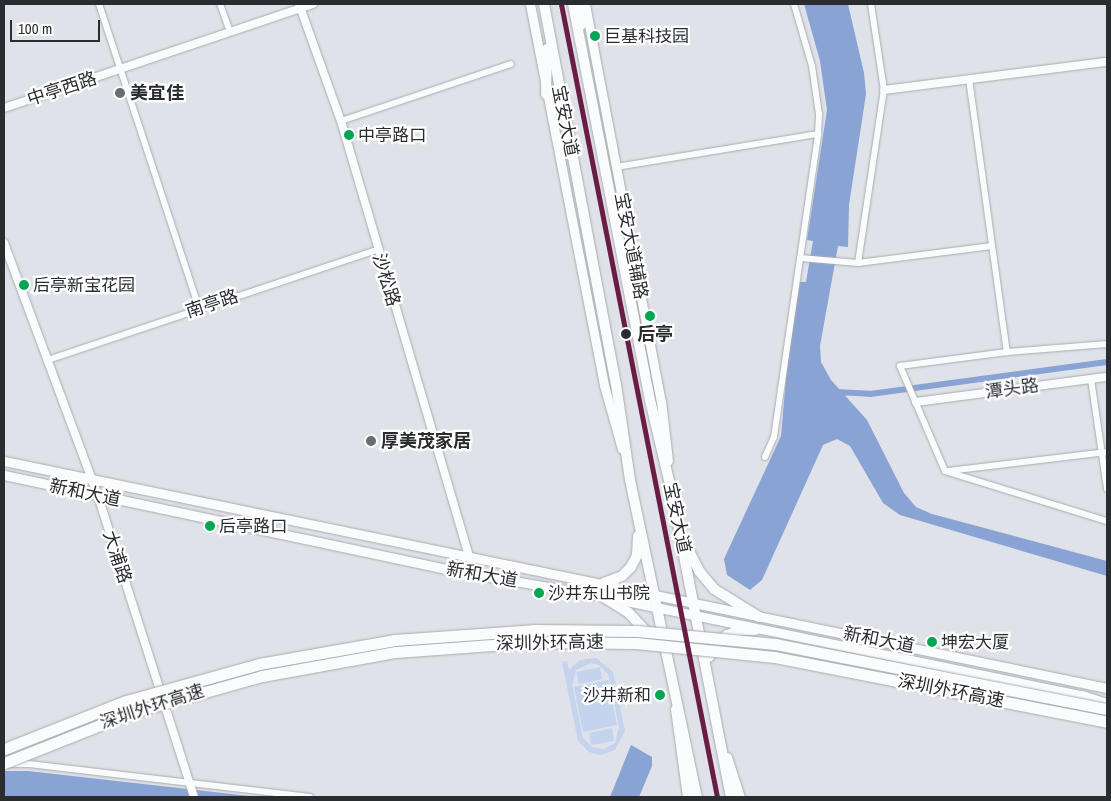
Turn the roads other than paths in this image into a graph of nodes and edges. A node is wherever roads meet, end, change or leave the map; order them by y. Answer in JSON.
{"nodes":[{"id":1,"x":99,"y":4,"type":"edge"},
{"id":2,"x":220,"y":4,"type":"edge"},
{"id":3,"x":313,"y":4,"type":"edge"},
{"id":4,"x":530,"y":4,"type":"edge"},
{"id":5,"x":544,"y":4,"type":"edge"},
{"id":6,"x":573,"y":4,"type":"edge"},
{"id":7,"x":584,"y":4,"type":"edge"},
{"id":8,"x":794,"y":4,"type":"edge"},
{"id":9,"x":871,"y":4,"type":"edge"},
{"id":10,"x":300,"y":6,"type":"edge"},
{"id":11,"x":547,"y":23,"type":"junction"},
{"id":12,"x":230,"y":32,"type":"junction"},
{"id":13,"x":581,"y":53,"type":"junction"},
{"id":14,"x":1107,"y":62,"type":"edge"},
{"id":15,"x":511,"y":64,"type":"dead end"},
{"id":16,"x":119,"y":70,"type":"junction"},
{"id":17,"x":969,"y":79,"type":"junction"},
{"id":18,"x":884,"y":90,"type":"junction"},
{"id":19,"x":546,"y":94,"type":"junction"},
{"id":20,"x":4,"y":108,"type":"edge"},
{"id":21,"x":341,"y":121,"type":"junction"},
{"id":22,"x":818,"y":134,"type":"junction"},
{"id":23,"x":616,"y":167,"type":"junction"},
{"id":24,"x":4,"y":243,"type":"edge"},
{"id":25,"x":992,"y":246,"type":"junction"},
{"id":26,"x":377,"y":250,"type":"junction"},
{"id":27,"x":800,"y":258,"type":"junction"},
{"id":28,"x":858,"y":262,"type":"junction"},
{"id":29,"x":200,"y":308,"type":"junction"},
{"id":30,"x":1107,"y":344,"type":"edge"},
{"id":31,"x":1007,"y":352,"type":"junction"},
{"id":32,"x":48,"y":360,"type":"junction"},
{"id":33,"x":1107,"y":377,"type":"edge"},
{"id":34,"x":1091,"y":379,"type":"junction"},
{"id":35,"x":916,"y":402,"type":"junction"},
{"id":36,"x":1105,"y":452,"type":"edge"},
{"id":37,"x":764,"y":457,"type":"dead end"},
{"id":38,"x":4,"y":461,"type":"edge"},
{"id":39,"x":945,"y":471,"type":"junction"},
{"id":40,"x":4,"y":475,"type":"edge"},
{"id":41,"x":92,"y":480,"type":"junction"},
{"id":42,"x":630,"y":480,"type":"junction"},
{"id":43,"x":671,"y":489,"type":"junction"},
{"id":44,"x":1107,"y":489,"type":"edge"},
{"id":45,"x":98,"y":496,"type":"junction"},
{"id":46,"x":637,"y":513,"type":"junction"},
{"id":47,"x":678,"y":521,"type":"junction"},
{"id":48,"x":1107,"y":521,"type":"edge"},
{"id":49,"x":470,"y":558,"type":"junction"},
{"id":50,"x":604,"y":583,"type":"junction"},
{"id":51,"x":654,"y":594,"type":"junction"},
{"id":52,"x":602,"y":596,"type":"junction"},
{"id":53,"x":693,"y":602,"type":"junction"},
{"id":54,"x":658,"y":609,"type":"junction"},
{"id":55,"x":696,"y":617,"type":"junction"},
{"id":56,"x":760,"y":617,"type":"junction"},
{"id":57,"x":755,"y":630,"type":"junction"},
{"id":58,"x":707,"y":670,"type":"junction"},
{"id":59,"x":671,"y":677,"type":"junction"},
{"id":60,"x":673,"y":688,"type":"junction"},
{"id":61,"x":1107,"y":688,"type":"edge"},
{"id":62,"x":1107,"y":703,"type":"edge"},
{"id":63,"x":1107,"y":709,"type":"edge"},
{"id":64,"x":1107,"y":722,"type":"edge"},
{"id":65,"x":721,"y":741,"type":"junction"},
{"id":66,"x":4,"y":749,"type":"edge"},
{"id":67,"x":4,"y":764,"type":"edge"},
{"id":68,"x":192,"y":790,"type":"edge"},
{"id":69,"x":310,"y":797,"type":"edge"},
{"id":70,"x":687,"y":797,"type":"edge"},
{"id":71,"x":697,"y":797,"type":"edge"},
{"id":72,"x":731,"y":797,"type":"edge"},
{"id":73,"x":740,"y":797,"type":"edge"}],
"edges":[{"from":1,"to":16,"type":"street"},
{"from":2,"to":12,"type":"street"},
{"from":3,"to":10,"type":"street","name":"中亭西路"},
{"from":4,"to":19,"type":"main road"},
{"from":5,"to":11,"type":"main road","name":"宝安大道"},
{"from":6,"to":13,"type":"main road","name":"宝安大道"},
{"from":7,"to":13,"type":"main road"},
{"from":7,"to":23,"type":"main road","name":"宝安大道辅路"},
{"from":8,"to":22,"type":"street"},
{"from":9,"to":18,"type":"street"},
{"from":10,"to":12,"type":"street","name":"中亭西路"},
{"from":10,"to":21,"type":"street","name":"沙松路"},
{"from":11,"to":19,"type":"main road"},
{"from":11,"to":42,"type":"main road","name":"宝安大道"},
{"from":12,"to":16,"type":"street","name":"中亭西路"},
{"from":13,"to":43,"type":"main road","name":"宝安大道"},
{"from":14,"to":17,"type":"street"},
{"from":15,"to":21,"type":"street"},
{"from":16,"to":20,"type":"street","name":"中亭西路"},
{"from":16,"to":29,"type":"street"},
{"from":17,"to":18,"type":"street"},
{"from":17,"to":25,"type":"street"},
{"from":18,"to":28,"type":"street"},
{"from":19,"to":42,"type":"main road"},
{"from":21,"to":26,"type":"street","name":"沙松路"},
{"from":22,"to":23,"type":"street"},
{"from":22,"to":27,"type":"street"},
{"from":23,"to":43,"type":"main road","name":"宝安大道辅路"},
{"from":24,"to":32,"type":"street","name":"大浦路"},
{"from":25,"to":28,"type":"street"},
{"from":25,"to":31,"type":"street"},
{"from":26,"to":29,"type":"street","name":"南亭路"},
{"from":26,"to":49,"type":"street","name":"沙松路"},
{"from":27,"to":28,"type":"street"},
{"from":27,"to":37,"type":"street"},
{"from":29,"to":32,"type":"street","name":"南亭路"},
{"from":30,"to":31,"type":"street"},
{"from":31,"to":35,"type":"street"},
{"from":32,"to":41,"type":"street","name":"大浦路"},
{"from":33,"to":34,"type":"street","name":"潭头路"},
{"from":34,"to":35,"type":"street","name":"潭头路"},
{"from":34,"to":36,"type":"street"},
{"from":35,"to":39,"type":"street"},
{"from":36,"to":39,"type":"street"},
{"from":36,"to":44,"type":"street"},
{"from":38,"to":41,"type":"main road","name":"新和大道"},
{"from":39,"to":48,"type":"street"},
{"from":40,"to":45,"type":"main road","name":"新和大道"},
{"from":41,"to":45,"type":"street","name":"大浦路"},
{"from":41,"to":49,"type":"main road","name":"新和大道"},
{"from":42,"to":46,"type":"main road","name":"宝安大道"},
{"from":43,"to":47,"type":"main road","name":"宝安大道"},
{"from":45,"to":52,"type":"main road","name":"新和大道"},
{"from":45,"to":68,"type":"street","name":"大浦路"},
{"from":46,"to":50,"type":"main road"},
{"from":46,"to":51,"type":"main road","name":"宝安大道"},
{"from":47,"to":53,"type":"main road","name":"宝安大道"},
{"from":47,"to":56,"type":"main road"},
{"from":49,"to":50,"type":"main road","name":"新和大道"},
{"from":50,"to":51,"type":"main road","name":"新和大道"},
{"from":51,"to":53,"type":"main road","name":"新和大道"},
{"from":51,"to":54,"type":"main road","name":"宝安大道"},
{"from":52,"to":54,"type":"main road","name":"新和大道"},
{"from":52,"to":59,"type":"main road"},
{"from":53,"to":55,"type":"main road","name":"宝安大道"},
{"from":53,"to":56,"type":"main road","name":"新和大道"},
{"from":54,"to":55,"type":"main road","name":"新和大道"},
{"from":54,"to":59,"type":"main road","name":"宝安大道"},
{"from":55,"to":57,"type":"main road","name":"新和大道"},
{"from":55,"to":58,"type":"main road","name":"宝安大道"},
{"from":56,"to":61,"type":"main road","name":"新和大道"},
{"from":57,"to":58,"type":"main road"},
{"from":57,"to":62,"type":"main road","name":"新和大道"},
{"from":58,"to":65,"type":"main road","name":"宝安大道"},
{"from":59,"to":60,"type":"main road","name":"宝安大道"},
{"from":60,"to":70,"type":"main road"},
{"from":60,"to":71,"type":"main road","name":"宝安大道"},
{"from":63,"to":66,"type":"highway","name":"深圳外环高速","bridge":true},
{"from":64,"to":67,"type":"highway","name":"深圳外环高速","bridge":true},
{"from":65,"to":72,"type":"main road","name":"宝安大道"},
{"from":65,"to":73,"type":"main road"},
{"from":67,"to":68,"type":"street"},
{"from":68,"to":69,"type":"street"}]}
